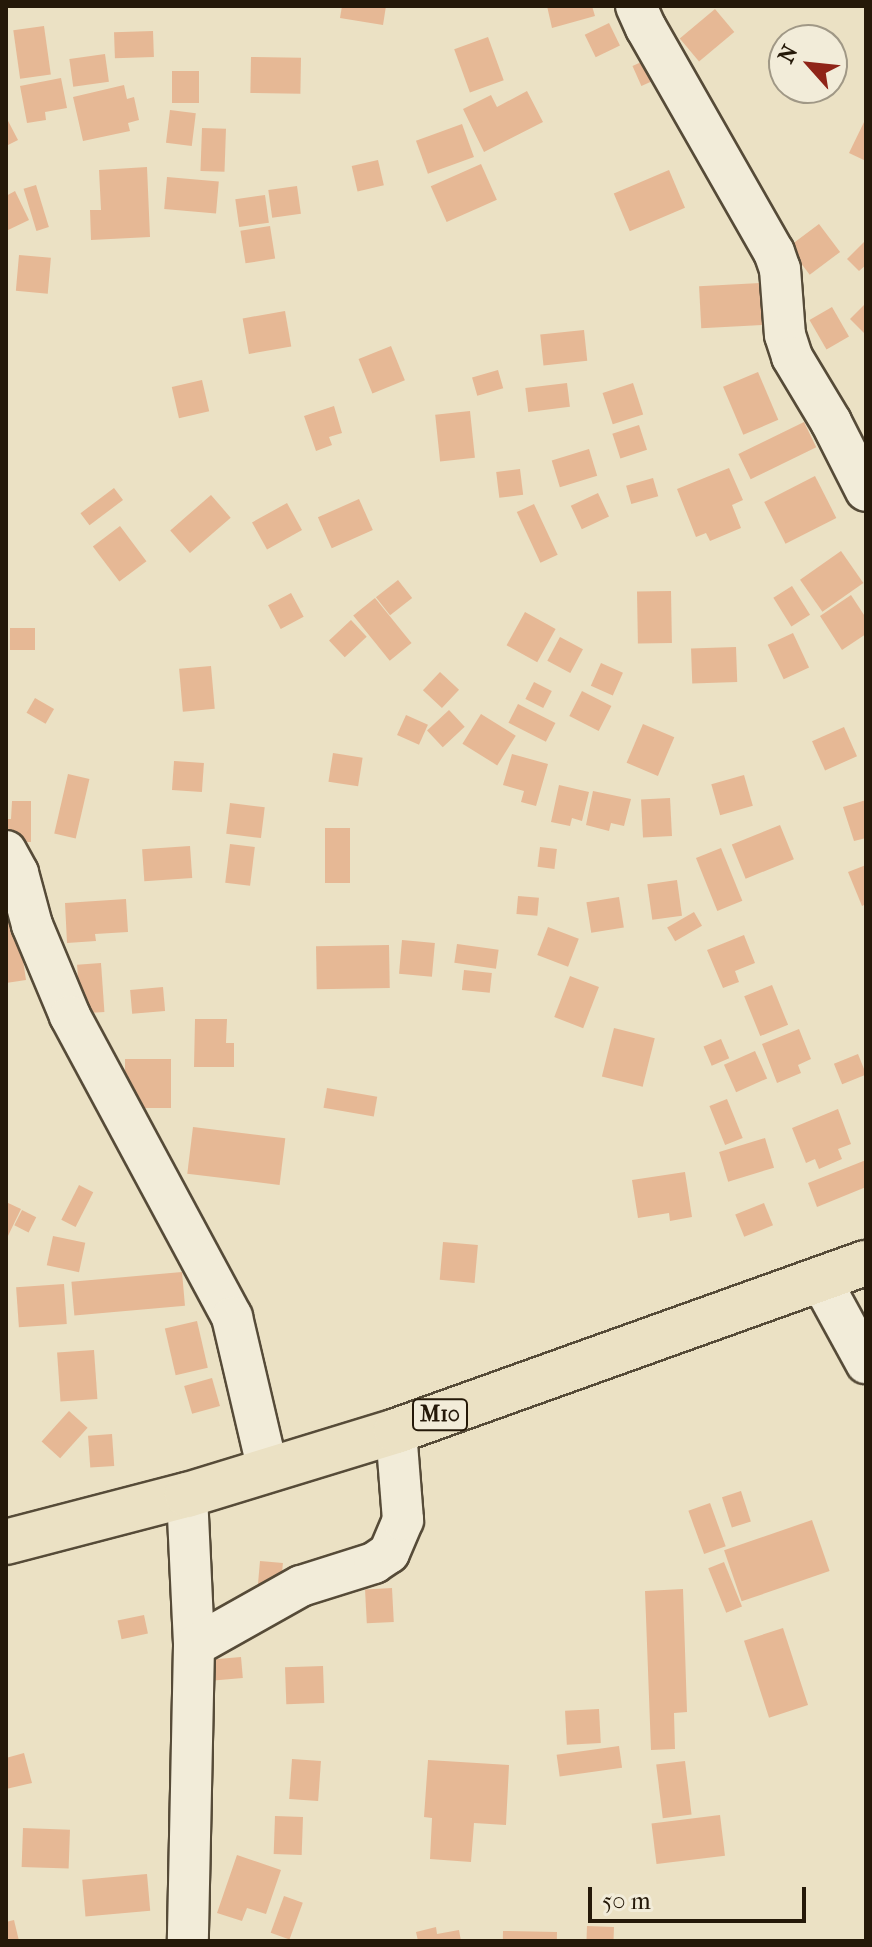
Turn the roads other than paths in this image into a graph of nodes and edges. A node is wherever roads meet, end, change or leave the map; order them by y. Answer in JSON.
{"nodes":[{"id":1,"x":636,"y":6,"type":"edge"},
{"id":2,"x":866,"y":491,"type":"edge"},
{"id":3,"x":6,"y":851,"type":"edge"},
{"id":4,"x":866,"y":1263,"type":"edge"},
{"id":5,"x":820,"y":1279,"type":"junction"},
{"id":6,"x":866,"y":1363,"type":"edge"},
{"id":7,"x":396,"y":1431,"type":"junction"},
{"id":8,"x":268,"y":1471,"type":"junction"},
{"id":9,"x":187,"y":1495,"type":"junction"},
{"id":10,"x":6,"y":1542,"type":"edge"},
{"id":11,"x":194,"y":1646,"type":"junction"},
{"id":12,"x":188,"y":1941,"type":"edge"}],
"edges":[{"from":1,"to":2,"type":"street"},
{"from":3,"to":8,"type":"street"},
{"from":4,"to":5,"type":"highway","number":"M10"},
{"from":5,"to":6,"type":"street"},
{"from":5,"to":7,"type":"highway","number":"M10"},
{"from":7,"to":8,"type":"highway","number":"M10"},
{"from":7,"to":11,"type":"street"},
{"from":8,"to":9,"type":"highway","number":"M10"},
{"from":9,"to":10,"type":"highway","number":"M10"},
{"from":9,"to":11,"type":"street"},
{"from":11,"to":12,"type":"street"}]}
